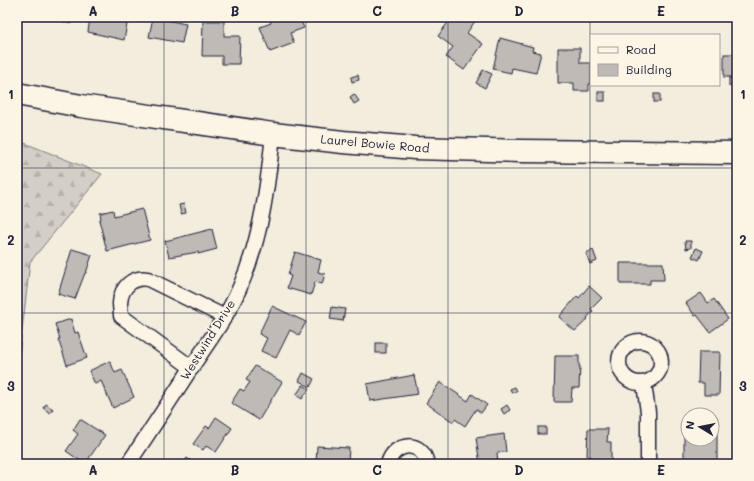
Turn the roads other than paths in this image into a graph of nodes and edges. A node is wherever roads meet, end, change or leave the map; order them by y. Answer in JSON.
{"nodes":[{"id":1,"x":17,"y":94,"type":"edge"},
{"id":2,"x":273,"y":134,"type":"junction"},
{"id":3,"x":737,"y":153,"type":"edge"},
{"id":4,"x":225,"y":317,"type":"junction"},
{"id":5,"x":192,"y":368,"type":"junction"},
{"id":6,"x":644,"y":384,"type":"dead end"},
{"id":7,"x":128,"y":464,"type":"edge"},
{"id":8,"x":388,"y":464,"type":"edge"},
{"id":9,"x":427,"y":464,"type":"edge"},
{"id":10,"x":648,"y":464,"type":"edge"}],
"edges":[{"from":1,"to":2,"type":"main road","name":"Laurel Bowie Road"},
{"from":2,"to":3,"type":"main road","name":"Laurel Bowie Road"},
{"from":2,"to":4,"type":"street","name":"Westwind Drive"},
{"from":4,"to":5,"type":"street","name":"Westwind Drive"},
{"from":4,"to":5,"type":"street"},
{"from":5,"to":7,"type":"street","name":"Westwind Drive"},
{"from":6,"to":10,"type":"street"},
{"from":8,"to":9,"type":"street"}]}
